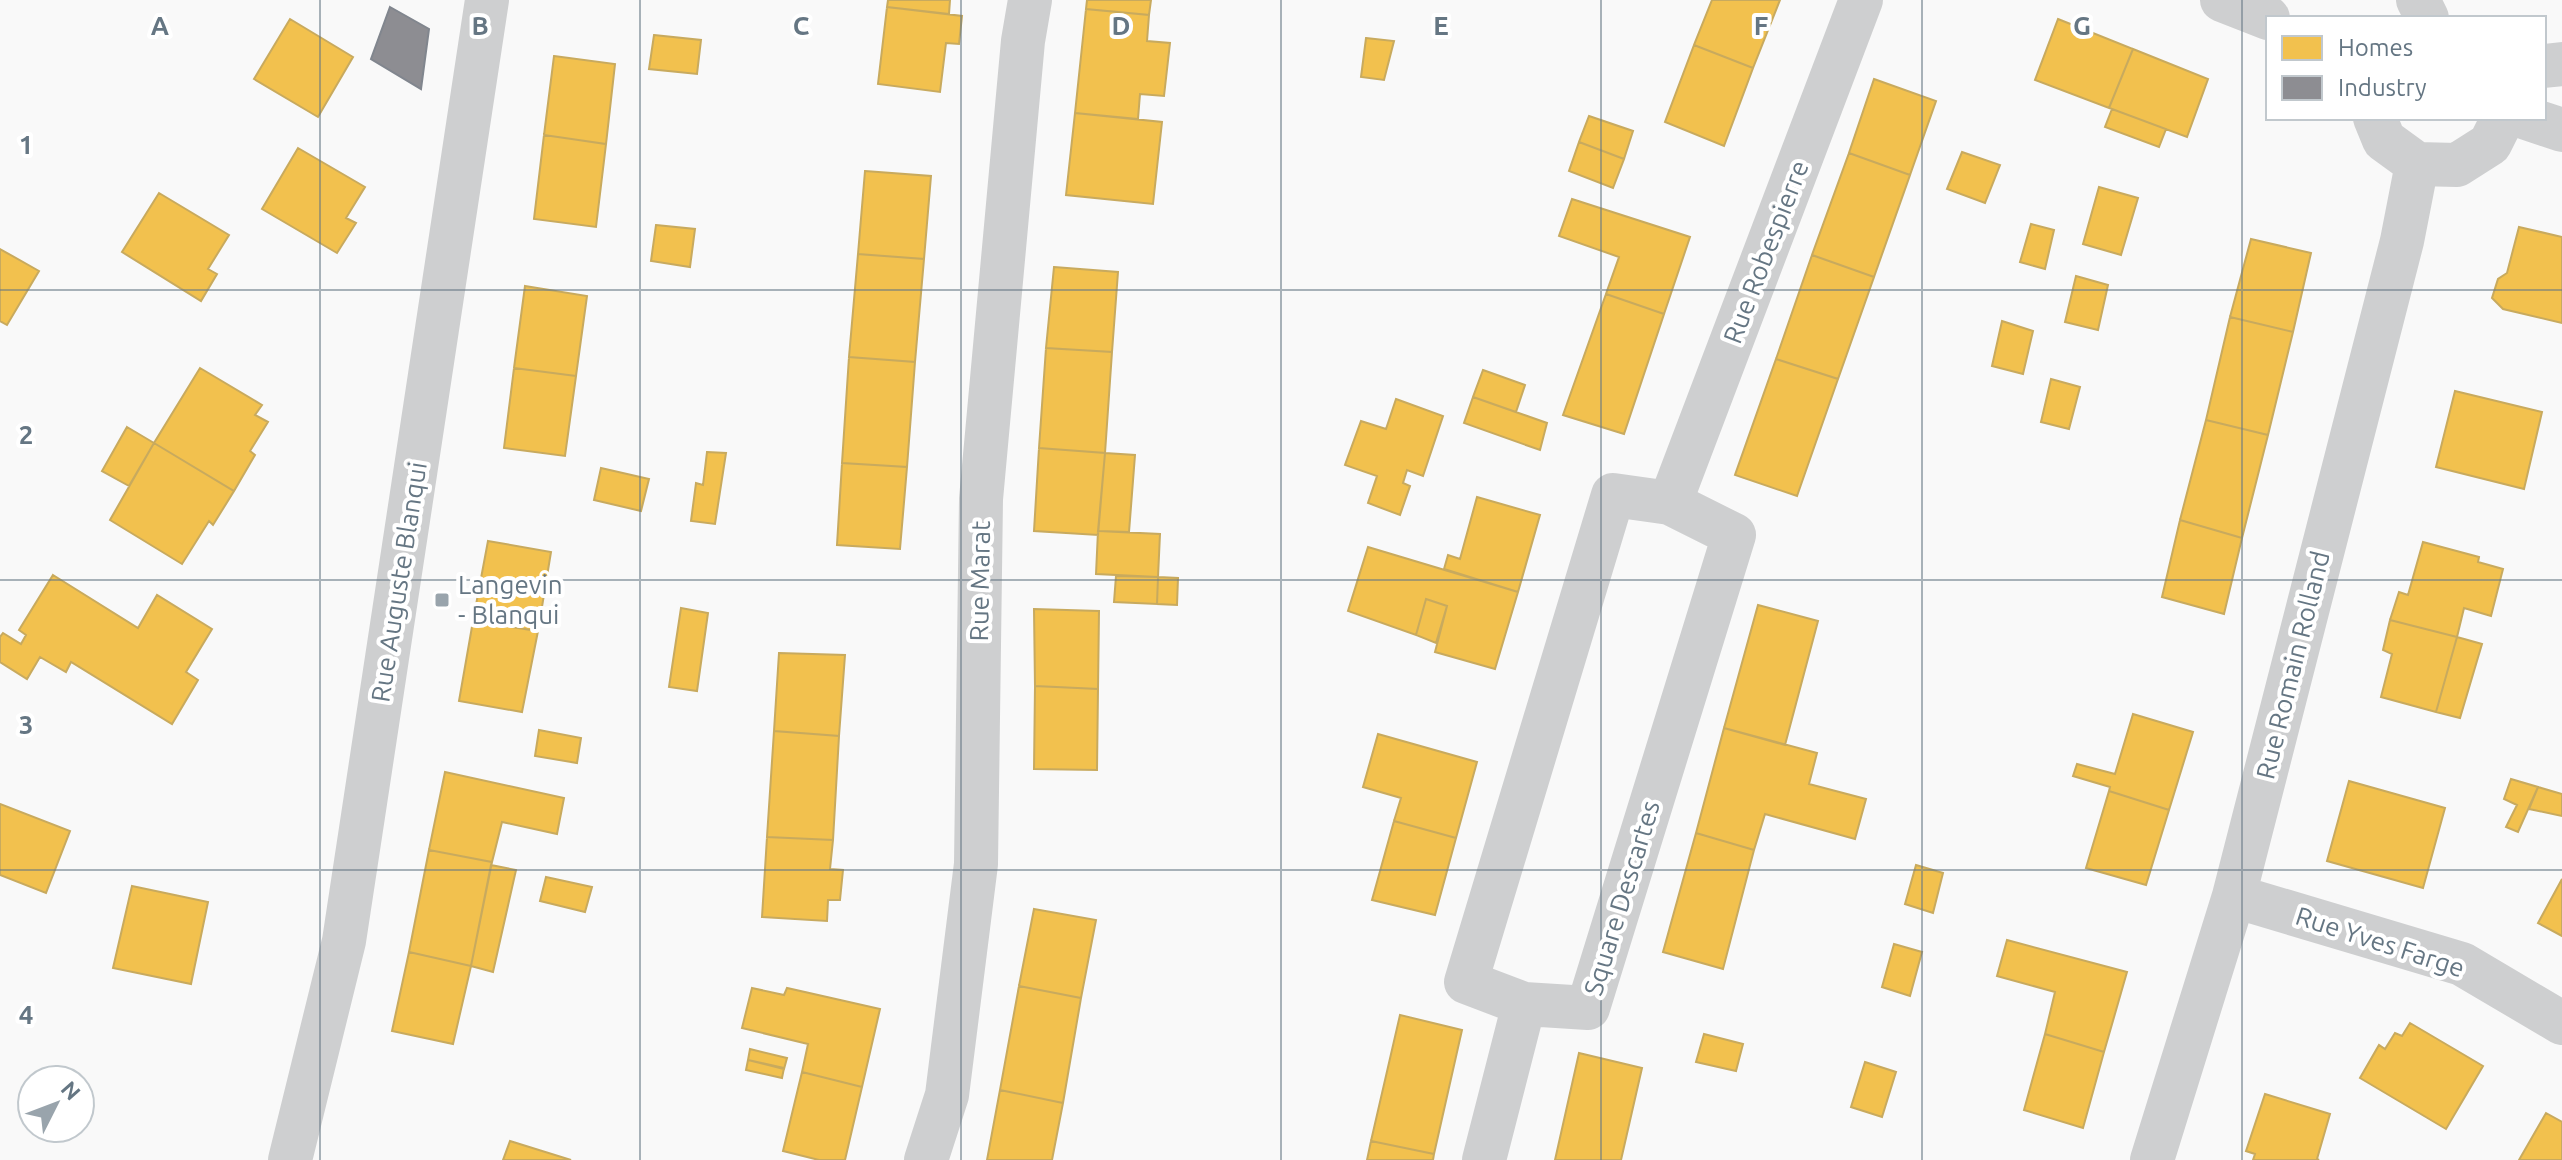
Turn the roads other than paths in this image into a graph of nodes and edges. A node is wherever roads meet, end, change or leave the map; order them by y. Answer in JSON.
{"nodes":[{"id":1,"x":487,"y":0,"type":"edge"},
{"id":2,"x":1030,"y":0,"type":"edge"},
{"id":3,"x":1861,"y":0,"type":"edge"},
{"id":4,"x":2222,"y":0,"type":"edge"},
{"id":5,"x":2269,"y":12,"type":"edge"},
{"id":6,"x":2376,"y":120,"type":"edge"},
{"id":7,"x":2502,"y":120,"type":"edge"},
{"id":8,"x":2532,"y":120,"type":"edge"},
{"id":9,"x":2562,"y":130,"type":"edge"},
{"id":10,"x":2417,"y":164,"type":"junction"},
{"id":11,"x":1670,"y":503,"type":"junction"},
{"id":12,"x":2234,"y":896,"type":"junction"},
{"id":13,"x":1524,"y":1004,"type":"junction"},
{"id":14,"x":2562,"y":1023,"type":"edge"},
{"id":15,"x":290,"y":1160,"type":"edge"},
{"id":16,"x":926,"y":1160,"type":"edge"},
{"id":17,"x":1484,"y":1160,"type":"edge"},
{"id":18,"x":2152,"y":1160,"type":"edge"}],
"edges":[{"from":1,"to":15,"type":"street","name":"Rue Auguste Blanqui"},
{"from":2,"to":16,"type":"street","name":"Rue Marat"},
{"from":3,"to":11,"type":"street","name":"Rue Robespierre"},
{"from":4,"to":5,"type":"street"},
{"from":6,"to":10,"type":"street"},
{"from":7,"to":10,"type":"street"},
{"from":8,"to":9,"type":"street"},
{"from":10,"to":12,"type":"street","name":"Rue Romain Rolland"},
{"from":11,"to":13,"type":"street","name":"Square Descartes"},
{"from":11,"to":13,"type":"street","name":"Square Descartes"},
{"from":12,"to":14,"type":"street","name":"Rue Yves Farge"},
{"from":12,"to":18,"type":"street","name":"Rue Romain Rolland"},
{"from":13,"to":17,"type":"street"}]}
